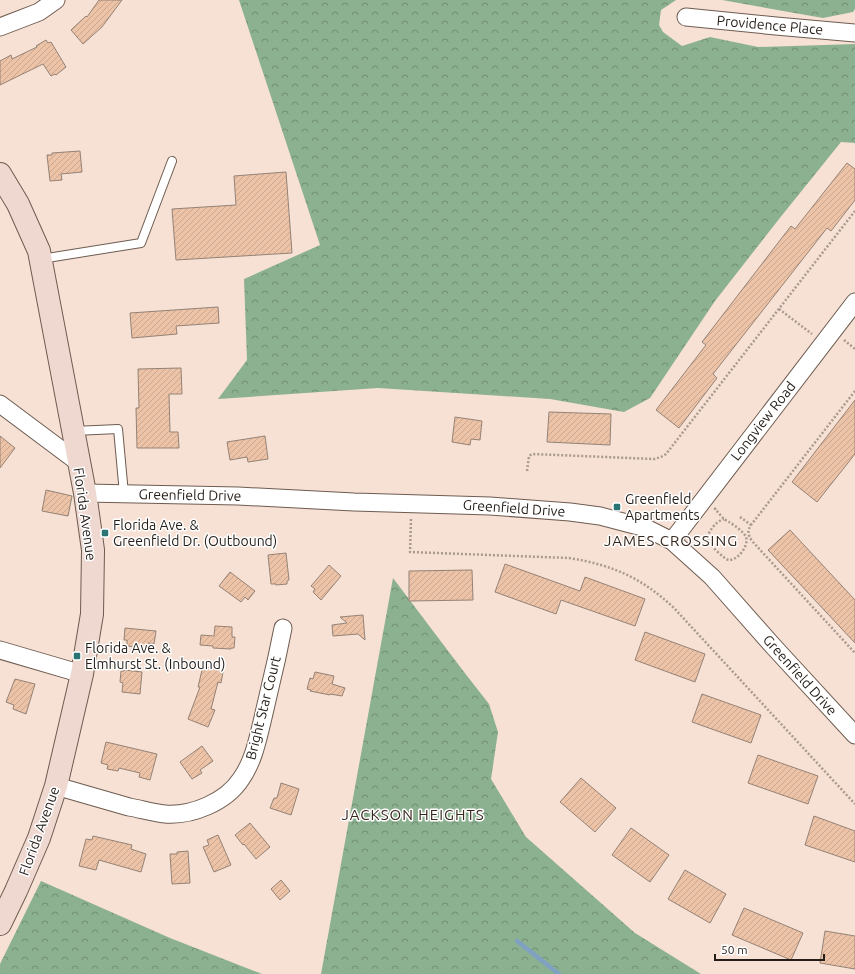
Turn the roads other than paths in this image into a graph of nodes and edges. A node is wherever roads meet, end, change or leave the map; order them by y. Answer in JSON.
{"nodes":[{"id":1,"x":56,"y":0,"type":"edge"},
{"id":2,"x":686,"y":17,"type":"dead end"},
{"id":3,"x":0,"y":26,"type":"edge"},
{"id":4,"x":855,"y":33,"type":"edge"},
{"id":5,"x":172,"y":161,"type":"dead end"},
{"id":6,"x":0,"y":174,"type":"edge"},
{"id":7,"x":40,"y":259,"type":"junction"},
{"id":8,"x":855,"y":302,"type":"edge"},
{"id":9,"x":0,"y":404,"type":"edge"},
{"id":10,"x":73,"y":431,"type":"junction"},
{"id":11,"x":79,"y":463,"type":"junction"},
{"id":12,"x":84,"y":493,"type":"junction"},
{"id":13,"x":124,"y":494,"type":"junction"},
{"id":14,"x":672,"y":540,"type":"junction"},
{"id":15,"x":284,"y":628,"type":"dead end"},
{"id":16,"x":0,"y":650,"type":"edge"},
{"id":17,"x":82,"y":674,"type":"junction"},
{"id":18,"x":855,"y":735,"type":"edge"},
{"id":19,"x":56,"y":786,"type":"junction"},
{"id":20,"x":0,"y":924,"type":"edge"}],
"edges":[{"from":1,"to":3,"type":"street"},
{"from":2,"to":4,"type":"street","name":"Providence Place"},
{"from":5,"to":7,"type":"lane"},
{"from":6,"to":7,"type":"main road","name":"Florida Avenue"},
{"from":7,"to":10,"type":"main road","name":"Florida Avenue"},
{"from":8,"to":14,"type":"street","name":"Longview Road"},
{"from":9,"to":11,"type":"street"},
{"from":10,"to":11,"type":"main road","name":"Florida Avenue"},
{"from":10,"to":13,"type":"lane"},
{"from":11,"to":12,"type":"main road","name":"Florida Avenue"},
{"from":12,"to":13,"type":"street","name":"Greenfield Drive"},
{"from":12,"to":17,"type":"main road","name":"Florida Avenue"},
{"from":13,"to":14,"type":"street","name":"Greenfield Drive"},
{"from":14,"to":18,"type":"street","name":"Greenfield Drive"},
{"from":15,"to":19,"type":"street","name":"Bright Star Court"},
{"from":16,"to":17,"type":"street"},
{"from":17,"to":19,"type":"main road","name":"Florida Avenue"},
{"from":19,"to":20,"type":"main road","name":"Florida Avenue"}]}
